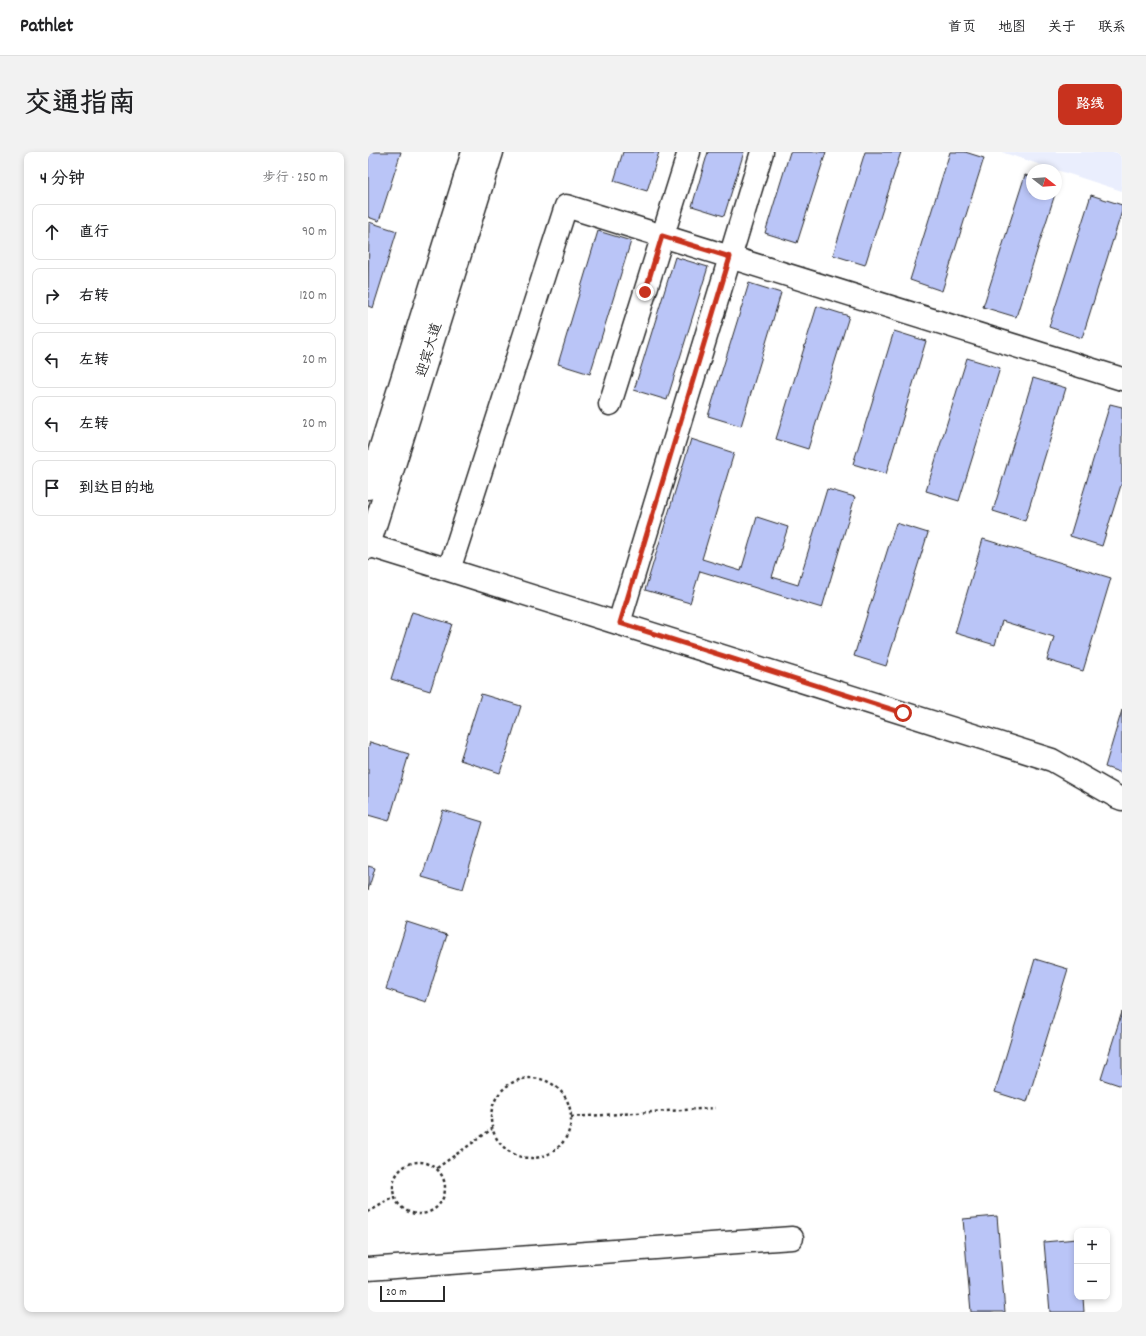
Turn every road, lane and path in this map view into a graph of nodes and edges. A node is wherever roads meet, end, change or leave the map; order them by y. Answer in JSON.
{"nodes":[{"id":1,"x":473,"y":152,"type":"edge"},
{"id":2,"x":492,"y":152,"type":"edge"},
{"id":3,"x":689,"y":152,"type":"edge"},
{"id":4,"x":762,"y":152,"type":"edge"},
{"id":5,"x":662,"y":236,"type":"junction"},
{"id":6,"x":730,"y":257,"type":"junction"},
{"id":7,"x":1122,"y":379,"type":"edge"},
{"id":8,"x":610,"y":404,"type":"dead end"},
{"id":9,"x":368,"y":488,"type":"edge"},
{"id":10,"x":368,"y":546,"type":"edge"},
{"id":11,"x":449,"y":570,"type":"junction"},
{"id":12,"x":620,"y":623,"type":"junction"},
{"id":13,"x":1122,"y":799,"type":"edge"},
{"id":14,"x":715,"y":1108,"type":"dead end"},
{"id":15,"x":572,"y":1117,"type":"junction"},
{"id":16,"x":492,"y":1129,"type":"junction"},
{"id":17,"x":437,"y":1168,"type":"junction"},
{"id":18,"x":395,"y":1197,"type":"junction"},
{"id":19,"x":368,"y":1212,"type":"edge"},
{"id":20,"x":792,"y":1238,"type":"dead end"},
{"id":21,"x":368,"y":1269,"type":"edge"}],
"edges":[{"from":1,"to":9,"type":"street","name":"迎宾大道"},
{"from":2,"to":10,"type":"street","name":"迎宾大道"},
{"from":3,"to":5,"type":"street"},
{"from":4,"to":6,"type":"street"},
{"from":5,"to":6,"type":"street"},
{"from":5,"to":8,"type":"street"},
{"from":5,"to":11,"type":"street"},
{"from":6,"to":7,"type":"street"},
{"from":6,"to":12,"type":"street"},
{"from":10,"to":11,"type":"street"},
{"from":11,"to":12,"type":"street"},
{"from":12,"to":13,"type":"street"},
{"from":14,"to":15,"type":"path"},
{"from":15,"to":16,"type":"path"},
{"from":15,"to":16,"type":"path"},
{"from":16,"to":17,"type":"path"},
{"from":17,"to":18,"type":"path"},
{"from":17,"to":18,"type":"path"},
{"from":18,"to":19,"type":"path"},
{"from":20,"to":21,"type":"street"}]}
